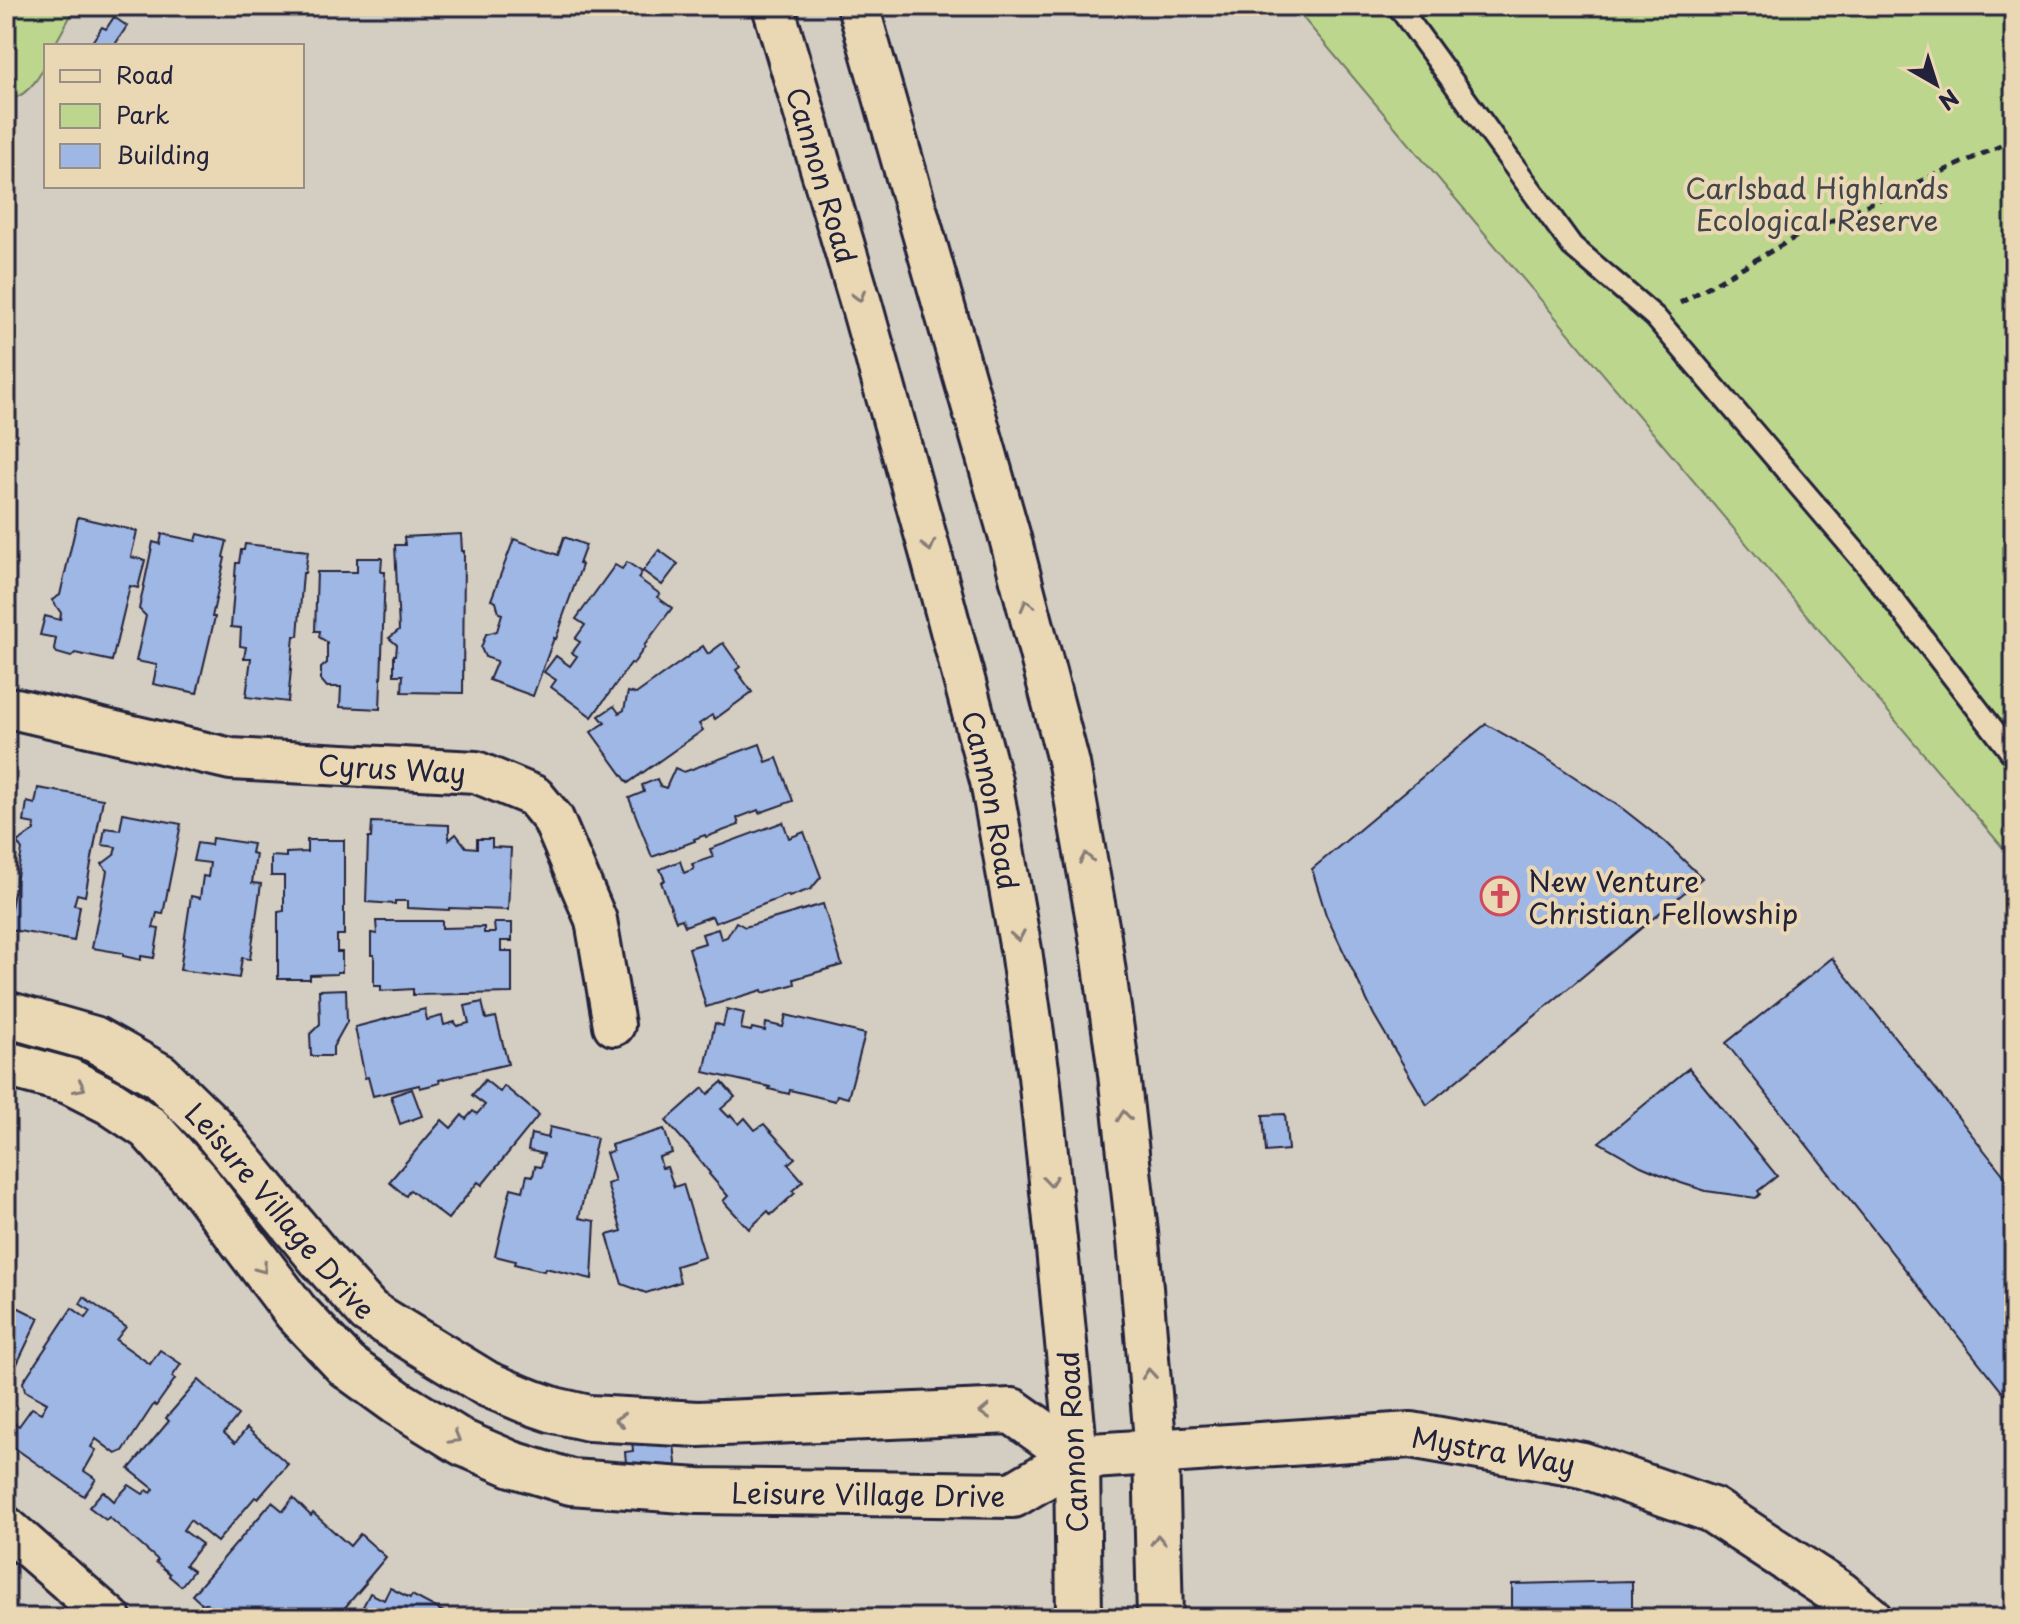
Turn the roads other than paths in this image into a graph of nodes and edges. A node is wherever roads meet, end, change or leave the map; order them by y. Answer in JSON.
{"nodes":[{"id":1,"x":773,"y":6,"type":"edge"},
{"id":2,"x":858,"y":6,"type":"edge"},
{"id":3,"x":1398,"y":6,"type":"edge"},
{"id":4,"x":6,"y":709,"type":"edge"},
{"id":5,"x":2014,"y":756,"type":"edge"},
{"id":6,"x":6,"y":1014,"type":"edge"},
{"id":7,"x":614,"y":1025,"type":"dead end"},
{"id":8,"x":6,"y":1064,"type":"edge"},
{"id":9,"x":369,"y":1312,"type":"junction"},
{"id":10,"x":328,"y":1346,"type":"junction"},
{"id":11,"x":1156,"y":1452,"type":"junction"},
{"id":12,"x":1077,"y":1457,"type":"junction"},
{"id":13,"x":6,"y":1527,"type":"edge"},
{"id":14,"x":110,"y":1618,"type":"edge"},
{"id":15,"x":1079,"y":1618,"type":"edge"},
{"id":16,"x":1160,"y":1618,"type":"edge"},
{"id":17,"x":1869,"y":1618,"type":"edge"}],
"edges":[{"from":1,"to":12,"type":"street","name":"Cannon Road","one_way":true},
{"from":11,"to":2,"type":"street","one_way":true},
{"from":3,"to":5,"type":"lane"},
{"from":4,"to":7,"type":"street","name":"Cyrus Way"},
{"from":6,"to":9,"type":"street","name":"Leisure Village Drive"},
{"from":8,"to":10,"type":"street","name":"Leisure Village Drive","one_way":true},
{"from":9,"to":10,"type":"street"},
{"from":12,"to":9,"type":"street","name":"Leisure Village Drive","one_way":true},
{"from":10,"to":12,"type":"street","name":"Leisure Village Drive","one_way":true},
{"from":11,"to":12,"type":"street","name":"Mystra Way"},
{"from":16,"to":11,"type":"street","one_way":true},
{"from":11,"to":17,"type":"street","name":"Mystra Way"},
{"from":12,"to":15,"type":"street","name":"Cannon Road"},
{"from":13,"to":14,"type":"street"}]}
